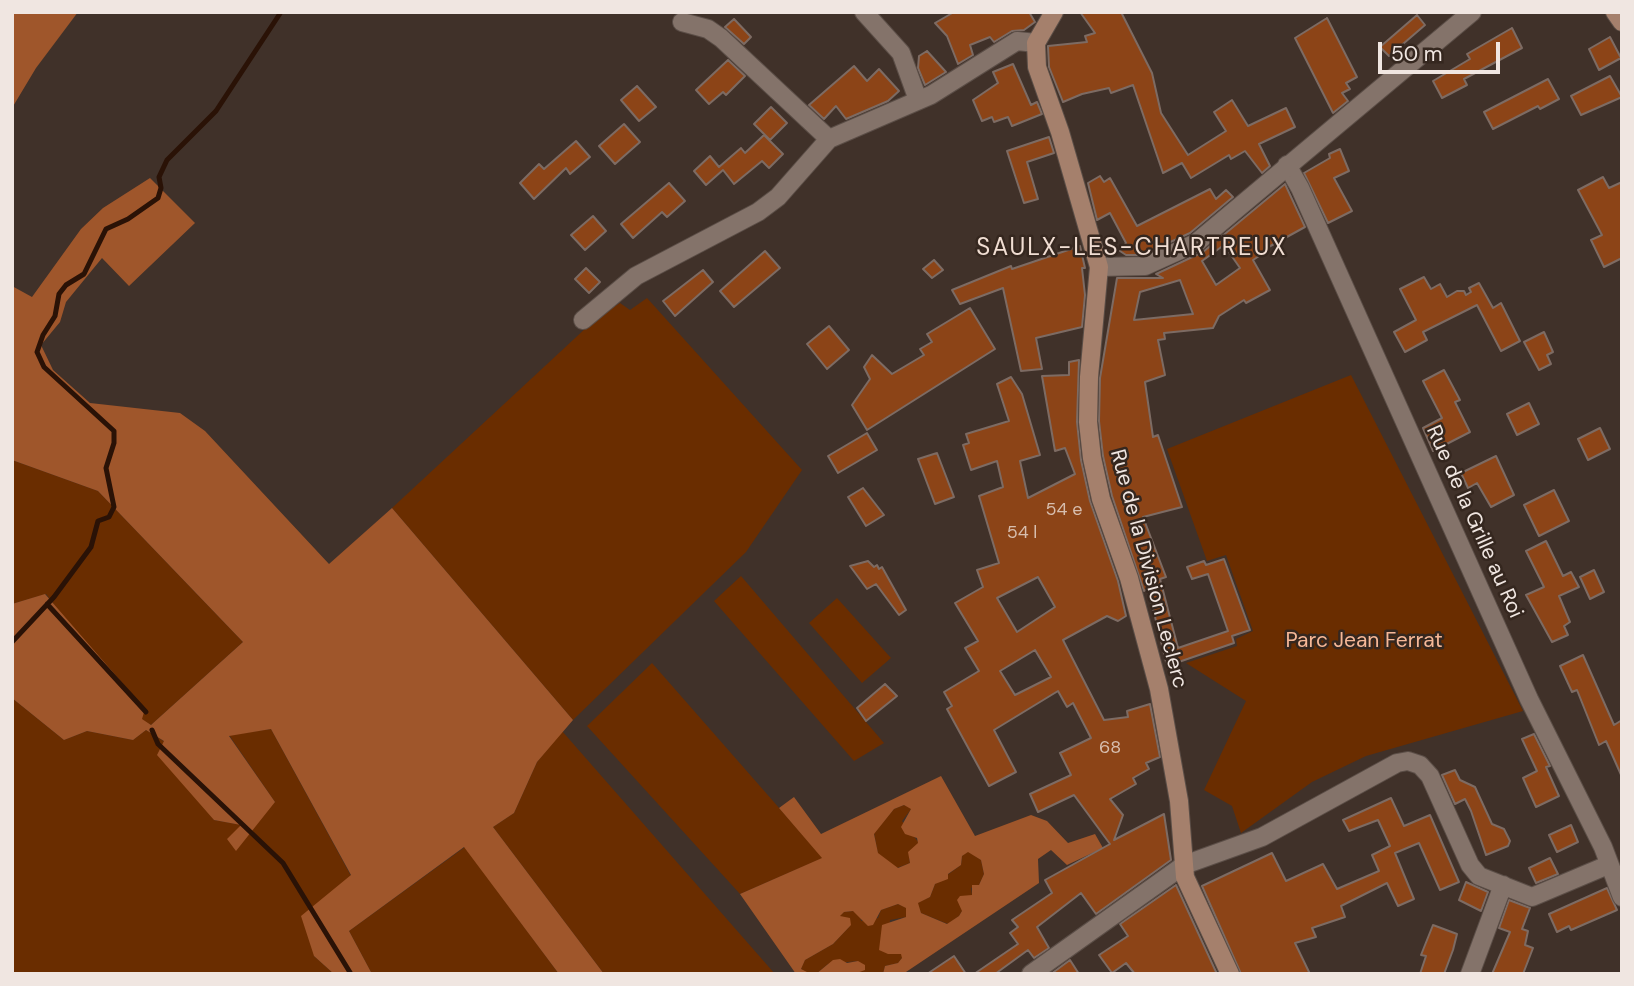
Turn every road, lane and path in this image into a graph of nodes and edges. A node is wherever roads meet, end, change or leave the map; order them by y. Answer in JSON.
{"nodes":[{"id":1,"x":864,"y":12,"type":"edge"},
{"id":2,"x":1054,"y":12,"type":"edge"},
{"id":3,"x":1472,"y":12,"type":"edge"},
{"id":4,"x":1615,"y":12,"type":"edge"},
{"id":5,"x":682,"y":22,"type":"dead end"},
{"id":6,"x":1622,"y":22,"type":"edge"},
{"id":7,"x":1036,"y":43,"type":"junction"},
{"id":8,"x":918,"y":100,"type":"junction"},
{"id":9,"x":829,"y":139,"type":"junction"},
{"id":10,"x":1287,"y":165,"type":"junction"},
{"id":11,"x":1099,"y":267,"type":"junction"},
{"id":12,"x":583,"y":320,"type":"dead end"},
{"id":13,"x":1184,"y":865,"type":"junction"},
{"id":14,"x":1608,"y":865,"type":"junction"},
{"id":15,"x":1503,"y":885,"type":"junction"},
{"id":16,"x":1622,"y":897,"type":"edge"},
{"id":17,"x":1031,"y":974,"type":"edge"},
{"id":18,"x":1230,"y":974,"type":"edge"},
{"id":19,"x":1470,"y":974,"type":"edge"}],
"edges":[{"from":1,"to":8,"type":"street"},
{"from":2,"to":7,"type":"main road"},
{"from":3,"to":10,"type":"street"},
{"from":4,"to":6,"type":"main road"},
{"from":5,"to":9,"type":"street"},
{"from":7,"to":8,"type":"street"},
{"from":7,"to":11,"type":"main road","name":"Rue de la Division Leclerc"},
{"from":8,"to":9,"type":"street"},
{"from":9,"to":12,"type":"street"},
{"from":10,"to":11,"type":"street"},
{"from":10,"to":14,"type":"street","name":"Rue de la Grille au Roi"},
{"from":11,"to":13,"type":"main road","name":"Rue de la Division Leclerc"},
{"from":13,"to":15,"type":"street"},
{"from":13,"to":17,"type":"street"},
{"from":13,"to":18,"type":"main road","name":"Rue de la Division Leclerc"},
{"from":14,"to":15,"type":"street"},
{"from":14,"to":16,"type":"street","name":"Rue de la Grille au Roi"},
{"from":15,"to":19,"type":"street"}]}
